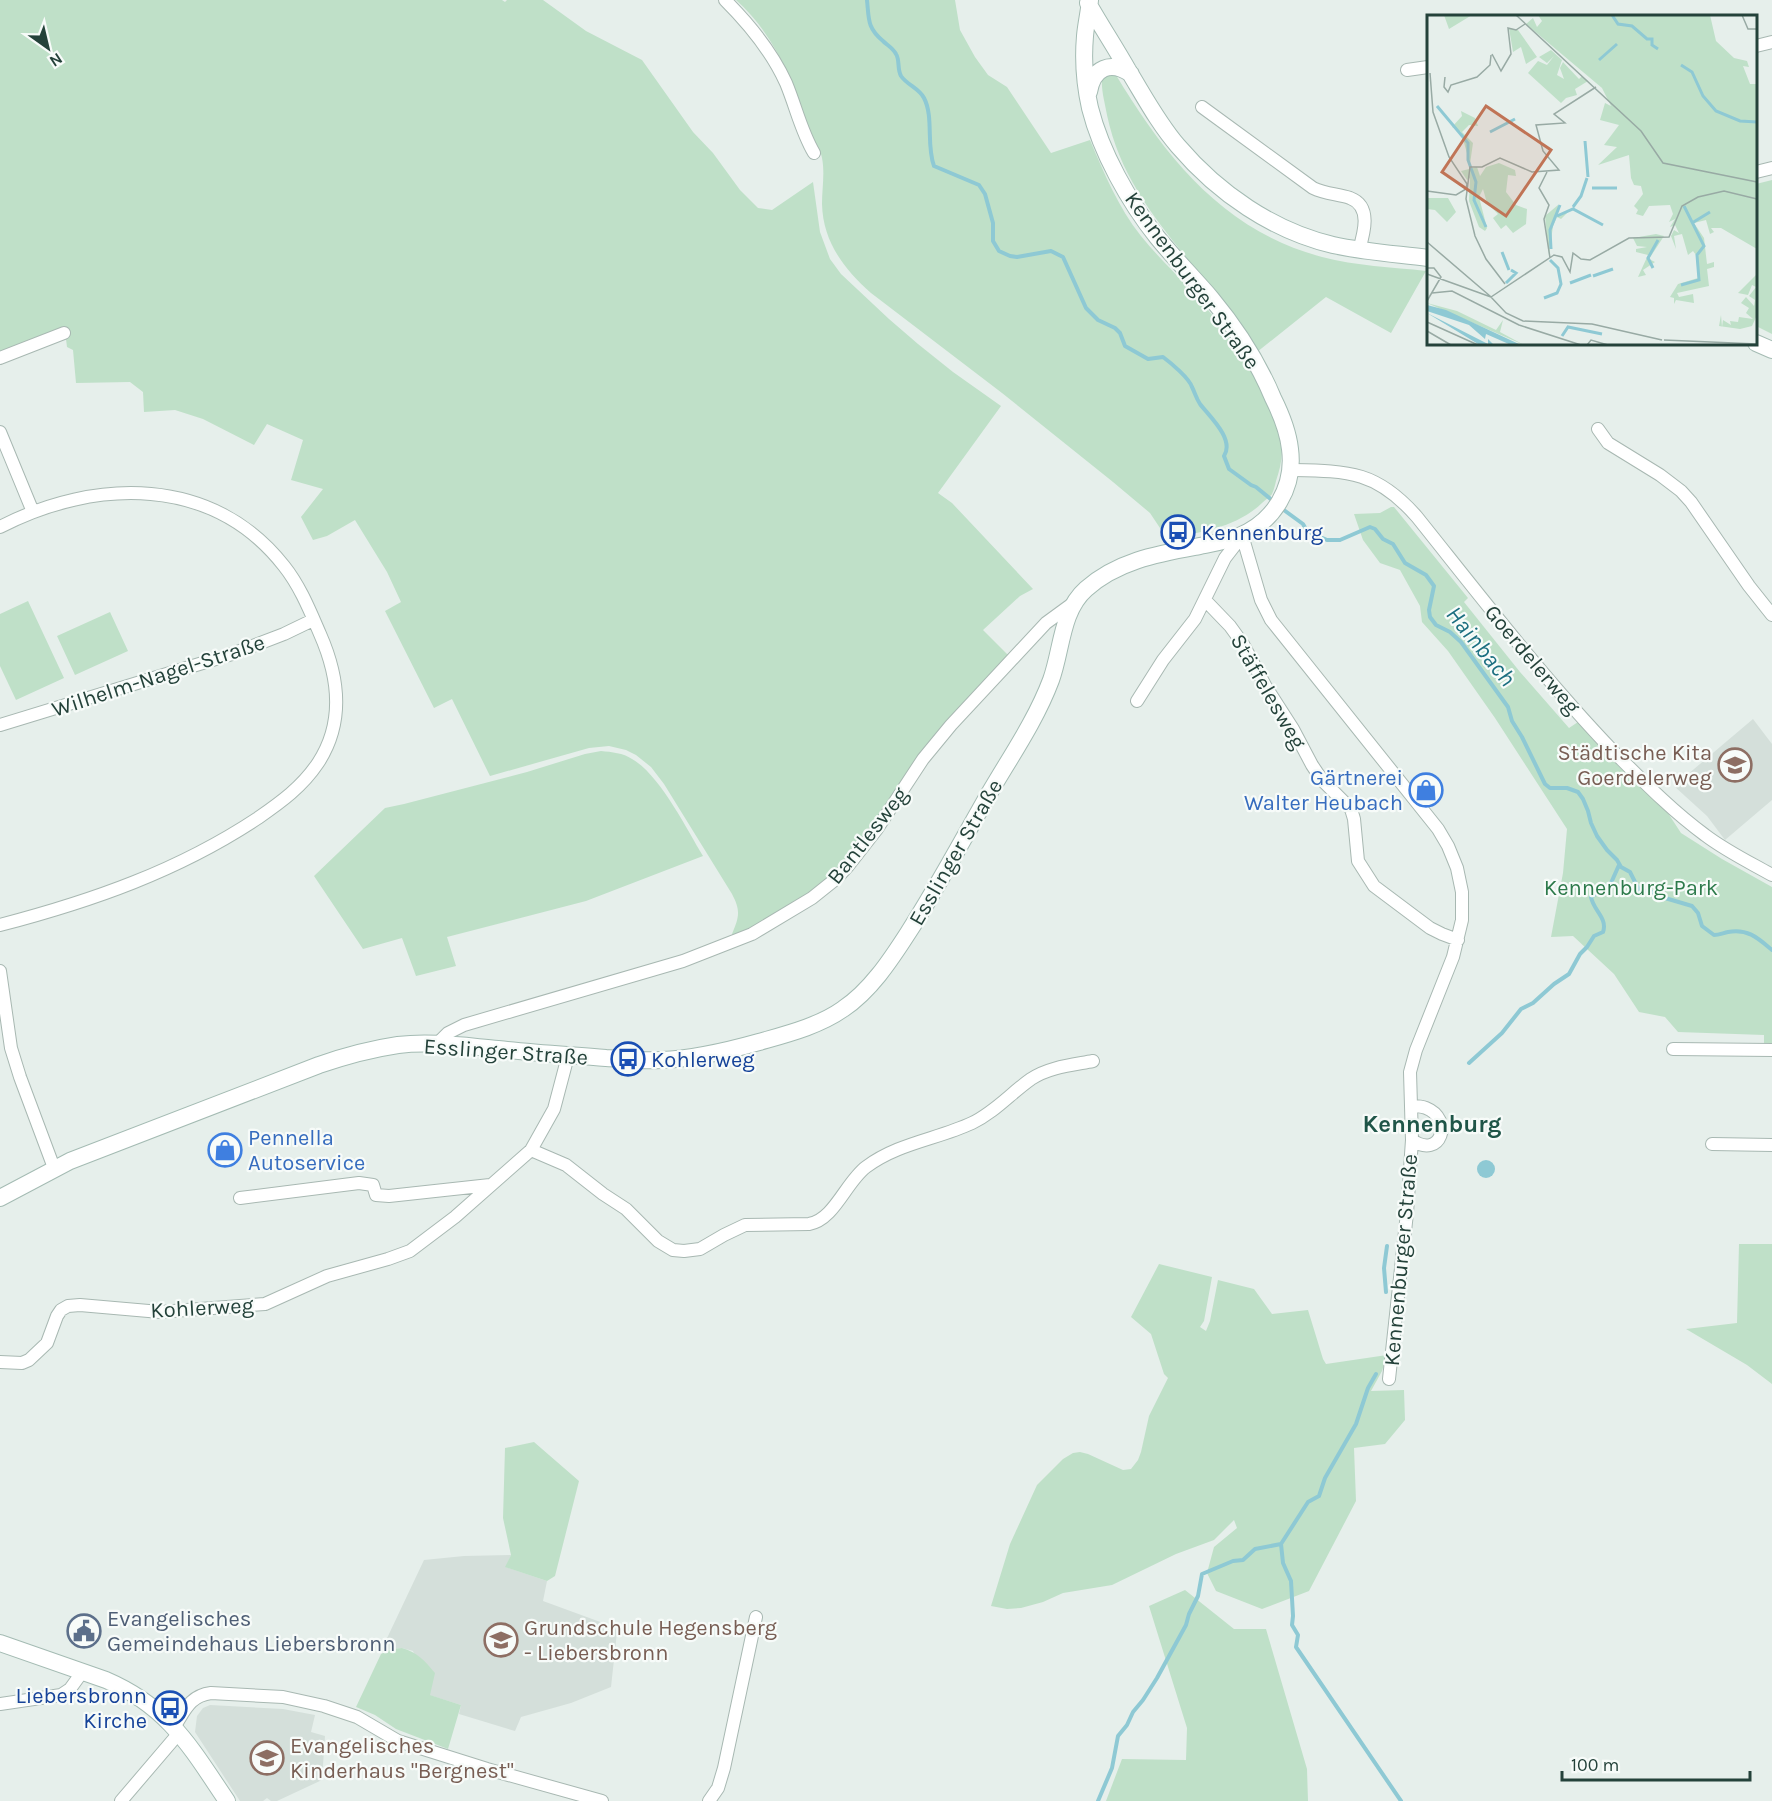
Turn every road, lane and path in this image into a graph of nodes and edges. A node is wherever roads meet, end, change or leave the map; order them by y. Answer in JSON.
{"nodes":[{"id":1,"x":725,"y":0,"type":"edge"},
{"id":2,"x":1089,"y":2,"type":"edge"},
{"id":3,"x":1772,"y":42,"type":"edge"},
{"id":4,"x":1757,"y":46,"type":"edge"},
{"id":5,"x":1427,"y":67,"type":"edge"},
{"id":6,"x":1407,"y":70,"type":"dead end"},
{"id":7,"x":1131,"y":74,"type":"junction"},
{"id":8,"x":1088,"y":96,"type":"junction"},
{"id":9,"x":1202,"y":107,"type":"dead end"},
{"id":10,"x":814,"y":153,"type":"dead end"},
{"id":11,"x":1772,"y":168,"type":"edge"},
{"id":12,"x":1757,"y":172,"type":"edge"},
{"id":13,"x":1359,"y":250,"type":"junction"},
{"id":14,"x":1427,"y":258,"type":"edge"},
{"id":15,"x":64,"y":333,"type":"dead end"},
{"id":16,"x":1757,"y":344,"type":"edge"},
{"id":17,"x":1772,"y":350,"type":"edge"},
{"id":18,"x":0,"y":358,"type":"edge"},
{"id":19,"x":1598,"y":429,"type":"dead end"},
{"id":20,"x":0,"y":432,"type":"edge"},
{"id":21,"x":1291,"y":470,"type":"junction"},
{"id":22,"x":33,"y":512,"type":"junction"},
{"id":23,"x":0,"y":527,"type":"edge"},
{"id":24,"x":1242,"y":535,"type":"junction"},
{"id":25,"x":1205,"y":600,"type":"junction"},
{"id":26,"x":1072,"y":604,"type":"junction"},
{"id":27,"x":1772,"y":615,"type":"edge"},
{"id":28,"x":314,"y":620,"type":"junction"},
{"id":29,"x":1137,"y":701,"type":"dead end"},
{"id":30,"x":0,"y":724,"type":"edge"},
{"id":31,"x":1772,"y":875,"type":"edge"},
{"id":32,"x":0,"y":925,"type":"edge"},
{"id":33,"x":1458,"y":940,"type":"junction"},
{"id":34,"x":0,"y":971,"type":"edge"},
{"id":35,"x":4,"y":1029,"type":"edge"},
{"id":36,"x":437,"y":1044,"type":"junction"},
{"id":37,"x":1673,"y":1048,"type":"dead end"},
{"id":38,"x":1772,"y":1050,"type":"edge"},
{"id":39,"x":568,"y":1056,"type":"junction"},
{"id":40,"x":1092,"y":1061,"type":"dead end"},
{"id":41,"x":1411,"y":1106,"type":"junction"},
{"id":42,"x":1412,"y":1140,"type":"junction"},
{"id":43,"x":1712,"y":1144,"type":"dead end"},
{"id":44,"x":1772,"y":1145,"type":"edge"},
{"id":45,"x":531,"y":1150,"type":"junction"},
{"id":46,"x":54,"y":1168,"type":"junction"},
{"id":47,"x":491,"y":1185,"type":"junction"},
{"id":48,"x":0,"y":1198,"type":"edge"},
{"id":49,"x":240,"y":1198,"type":"dead end"},
{"id":50,"x":0,"y":1362,"type":"edge"},
{"id":51,"x":1389,"y":1379,"type":"dead end"},
{"id":52,"x":756,"y":1617,"type":"dead end"},
{"id":53,"x":0,"y":1643,"type":"edge"},
{"id":54,"x":83,"y":1671,"type":"junction"},
{"id":55,"x":0,"y":1704,"type":"edge"},
{"id":56,"x":177,"y":1730,"type":"junction"},
{"id":57,"x":121,"y":1801,"type":"edge"},
{"id":58,"x":227,"y":1801,"type":"edge"},
{"id":59,"x":602,"y":1801,"type":"edge"},
{"id":60,"x":709,"y":1801,"type":"edge"}],
"edges":[{"from":1,"to":10,"type":"street"},
{"from":2,"to":7,"type":"street"},
{"from":2,"to":8,"type":"street","name":"Kennenburger Straße"},
{"from":3,"to":4,"type":"street"},
{"from":5,"to":6,"type":"street"},
{"from":7,"to":8,"type":"street"},
{"from":7,"to":13,"type":"street"},
{"from":8,"to":21,"type":"street","name":"Kennenburger Straße"},
{"from":9,"to":13,"type":"street"},
{"from":11,"to":12,"type":"street"},
{"from":13,"to":14,"type":"street"},
{"from":15,"to":18,"type":"street"},
{"from":16,"to":17,"type":"street"},
{"from":19,"to":27,"type":"street"},
{"from":20,"to":22,"type":"street"},
{"from":21,"to":24,"type":"street","name":"Kennenburger Straße"},
{"from":21,"to":31,"type":"street","name":"Goerdelerweg"},
{"from":22,"to":23,"type":"street"},
{"from":22,"to":28,"type":"street"},
{"from":24,"to":25,"type":"street"},
{"from":24,"to":26,"type":"street","name":"Esslinger Straße"},
{"from":24,"to":33,"type":"street","name":"Kennenburger Straße"},
{"from":25,"to":29,"type":"street"},
{"from":25,"to":33,"type":"street","name":"Stäffelesweg"},
{"from":26,"to":36,"type":"street","name":"Bantlesweg"},
{"from":26,"to":39,"type":"street","name":"Esslinger Straße"},
{"from":28,"to":30,"type":"street","name":"Wilhelm-Nagel-Straße"},
{"from":28,"to":32,"type":"street"},
{"from":33,"to":41,"type":"street","name":"Kennenburger Straße"},
{"from":34,"to":35,"type":"street"},
{"from":35,"to":46,"type":"street"},
{"from":36,"to":39,"type":"street","name":"Esslinger Straße"},
{"from":36,"to":46,"type":"street","name":"Esslinger Straße"},
{"from":37,"to":38,"type":"street"},
{"from":39,"to":45,"type":"street","name":"Kohlerweg"},
{"from":40,"to":45,"type":"street"},
{"from":41,"to":42,"type":"street","name":"Kennenburger Straße"},
{"from":41,"to":42,"type":"street","name":"Kennenburger Straße"},
{"from":42,"to":51,"type":"street","name":"Kennenburger Straße"},
{"from":43,"to":44,"type":"street"},
{"from":45,"to":47,"type":"street","name":"Kohlerweg"},
{"from":46,"to":48,"type":"street","name":"Esslinger Straße"},
{"from":47,"to":49,"type":"street"},
{"from":47,"to":50,"type":"street","name":"Kohlerweg"},
{"from":52,"to":60,"type":"street"},
{"from":53,"to":54,"type":"street"},
{"from":54,"to":55,"type":"street"},
{"from":54,"to":56,"type":"street"},
{"from":56,"to":57,"type":"street"},
{"from":56,"to":58,"type":"street"},
{"from":56,"to":59,"type":"street"}]}
